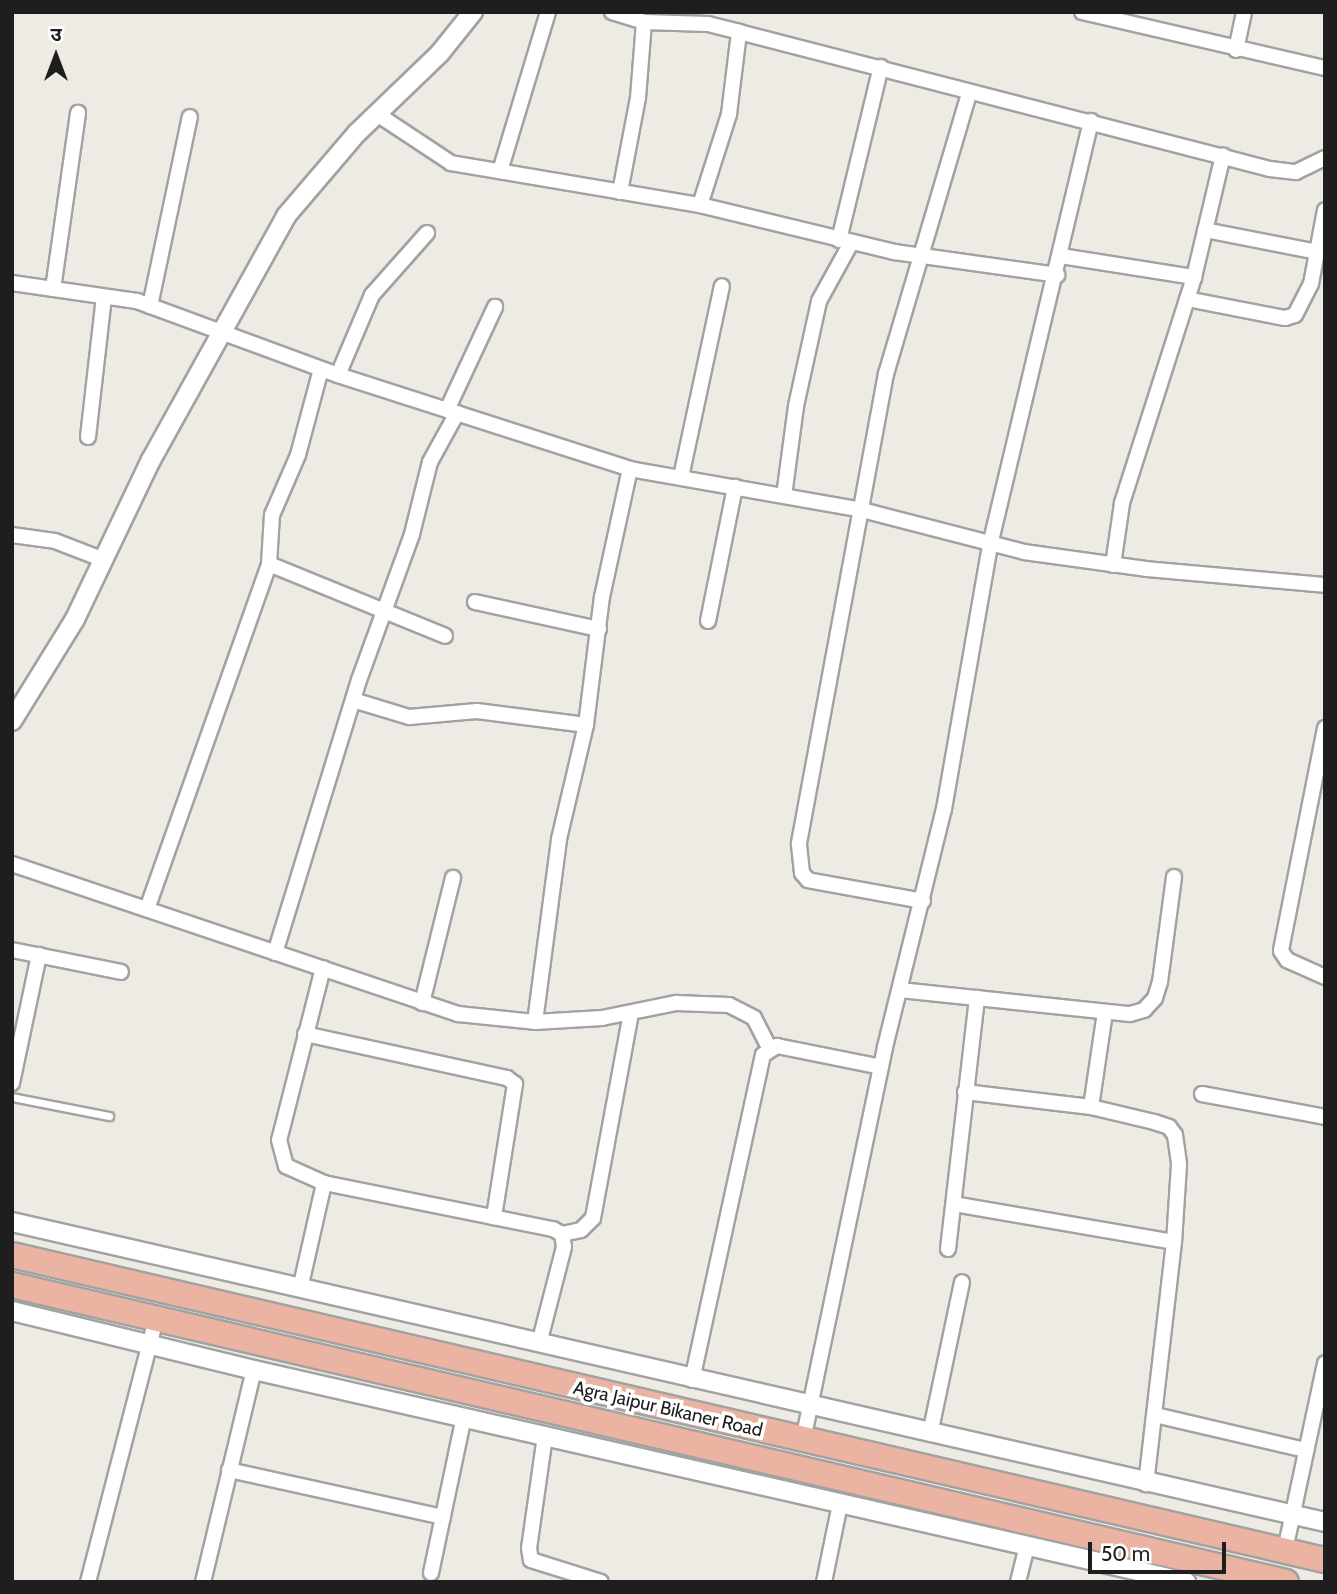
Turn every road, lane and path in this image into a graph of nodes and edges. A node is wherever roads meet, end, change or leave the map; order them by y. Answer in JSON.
{"nodes":[{"id":1,"x":474,"y":12,"type":"edge"},
{"id":2,"x":548,"y":12,"type":"edge"},
{"id":3,"x":612,"y":12,"type":"edge"},
{"id":4,"x":1082,"y":12,"type":"edge"},
{"id":5,"x":1244,"y":12,"type":"edge"},
{"id":6,"x":1146,"y":19,"type":"edge"},
{"id":7,"x":644,"y":22,"type":"junction"},
{"id":8,"x":739,"y":32,"type":"junction"},
{"id":9,"x":1236,"y":50,"type":"junction"},
{"id":10,"x":881,"y":67,"type":"junction"},
{"id":11,"x":1325,"y":68,"type":"edge"},
{"id":12,"x":969,"y":93,"type":"junction"},
{"id":13,"x":78,"y":113,"type":"dead end"},
{"id":14,"x":377,"y":114,"type":"junction"},
{"id":15,"x":190,"y":117,"type":"dead end"},
{"id":16,"x":1091,"y":121,"type":"junction"},
{"id":17,"x":1223,"y":155,"type":"junction"},
{"id":18,"x":1325,"y":158,"type":"edge"},
{"id":19,"x":500,"y":171,"type":"junction"},
{"id":20,"x":620,"y":191,"type":"junction"},
{"id":21,"x":701,"y":205,"type":"junction"},
{"id":22,"x":1325,"y":210,"type":"edge"},
{"id":23,"x":1205,"y":230,"type":"junction"},
{"id":24,"x":427,"y":233,"type":"dead end"},
{"id":25,"x":845,"y":242,"type":"junction"},
{"id":26,"x":1317,"y":252,"type":"junction"},
{"id":27,"x":921,"y":256,"type":"junction"},
{"id":28,"x":1061,"y":256,"type":"junction"},
{"id":29,"x":1057,"y":275,"type":"junction"},
{"id":30,"x":1194,"y":277,"type":"junction"},
{"id":31,"x":12,"y":283,"type":"edge"},
{"id":32,"x":722,"y":286,"type":"dead end"},
{"id":33,"x":53,"y":289,"type":"junction"},
{"id":34,"x":104,"y":297,"type":"junction"},
{"id":35,"x":1187,"y":299,"type":"junction"},
{"id":36,"x":150,"y":306,"type":"junction"},
{"id":37,"x":495,"y":307,"type":"dead end"},
{"id":38,"x":221,"y":330,"type":"junction"},
{"id":39,"x":321,"y":369,"type":"junction"},
{"id":40,"x":338,"y":375,"type":"junction"},
{"id":41,"x":452,"y":412,"type":"junction"},
{"id":42,"x":88,"y":437,"type":"dead end"},
{"id":43,"x":630,"y":469,"type":"junction"},
{"id":44,"x":681,"y":478,"type":"junction"},
{"id":45,"x":736,"y":487,"type":"junction"},
{"id":46,"x":784,"y":496,"type":"junction"},
{"id":47,"x":862,"y":510,"type":"junction"},
{"id":48,"x":12,"y":535,"type":"edge"},
{"id":49,"x":990,"y":545,"type":"junction"},
{"id":50,"x":102,"y":559,"type":"junction"},
{"id":51,"x":269,"y":564,"type":"junction"},
{"id":52,"x":1113,"y":565,"type":"junction"},
{"id":53,"x":1325,"y":585,"type":"edge"},
{"id":54,"x":475,"y":602,"type":"dead end"},
{"id":55,"x":384,"y":609,"type":"junction"},
{"id":56,"x":708,"y":621,"type":"dead end"},
{"id":57,"x":599,"y":629,"type":"junction"},
{"id":58,"x":445,"y":636,"type":"dead end"},
{"id":59,"x":353,"y":700,"type":"junction"},
{"id":60,"x":12,"y":721,"type":"edge"},
{"id":61,"x":586,"y":725,"type":"junction"},
{"id":62,"x":1325,"y":729,"type":"edge"},
{"id":63,"x":12,"y":863,"type":"edge"},
{"id":64,"x":1174,"y":877,"type":"dead end"},
{"id":65,"x":453,"y":878,"type":"dead end"},
{"id":66,"x":923,"y":901,"type":"junction"},
{"id":67,"x":147,"y":909,"type":"junction"},
{"id":68,"x":12,"y":950,"type":"edge"},
{"id":69,"x":275,"y":953,"type":"junction"},
{"id":70,"x":39,"y":955,"type":"junction"},
{"id":71,"x":323,"y":968,"type":"junction"},
{"id":72,"x":121,"y":971,"type":"dead end"},
{"id":73,"x":1325,"y":977,"type":"edge"},
{"id":74,"x":900,"y":990,"type":"junction"},
{"id":75,"x":977,"y":998,"type":"junction"},
{"id":76,"x":422,"y":1003,"type":"junction"},
{"id":77,"x":1105,"y":1012,"type":"junction"},
{"id":78,"x":631,"y":1013,"type":"junction"},
{"id":79,"x":535,"y":1022,"type":"junction"},
{"id":80,"x":305,"y":1034,"type":"junction"},
{"id":81,"x":769,"y":1048,"type":"junction"},
{"id":82,"x":881,"y":1068,"type":"junction"},
{"id":83,"x":12,"y":1083,"type":"edge"},
{"id":84,"x":965,"y":1091,"type":"junction"},
{"id":85,"x":1202,"y":1094,"type":"dead end"},
{"id":86,"x":12,"y":1097,"type":"edge"},
{"id":87,"x":1091,"y":1107,"type":"junction"},
{"id":88,"x":109,"y":1116,"type":"dead end"},
{"id":89,"x":1325,"y":1117,"type":"edge"},
{"id":90,"x":324,"y":1183,"type":"junction"},
{"id":91,"x":954,"y":1204,"type":"junction"},
{"id":92,"x":494,"y":1217,"type":"junction"},
{"id":93,"x":12,"y":1222,"type":"edge"},
{"id":94,"x":562,"y":1234,"type":"junction"},
{"id":95,"x":1174,"y":1242,"type":"junction"},
{"id":96,"x":948,"y":1249,"type":"dead end"},
{"id":97,"x":12,"y":1255,"type":"edge"},
{"id":98,"x":962,"y":1282,"type":"dead end"},
{"id":99,"x":12,"y":1286,"type":"edge"},
{"id":100,"x":300,"y":1289,"type":"junction"},
{"id":101,"x":12,"y":1311,"type":"edge"},
{"id":102,"x":156,"y":1319,"type":"junction"},
{"id":103,"x":148,"y":1344,"type":"junction"},
{"id":104,"x":538,"y":1344,"type":"junction"},
{"id":105,"x":1325,"y":1363,"type":"edge"},
{"id":106,"x":254,"y":1370,"type":"junction"},
{"id":107,"x":692,"y":1380,"type":"junction"},
{"id":108,"x":1321,"y":1397,"type":"edge"},
{"id":109,"x":809,"y":1406,"type":"junction"},
{"id":110,"x":1155,"y":1415,"type":"junction"},
{"id":111,"x":464,"y":1417,"type":"junction"},
{"id":112,"x":930,"y":1434,"type":"junction"},
{"id":113,"x":545,"y":1436,"type":"junction"},
{"id":114,"x":803,"y":1440,"type":"junction"},
{"id":115,"x":1306,"y":1450,"type":"junction"},
{"id":116,"x":229,"y":1470,"type":"junction"},
{"id":117,"x":1146,"y":1484,"type":"junction"},
{"id":118,"x":840,"y":1504,"type":"junction"},
{"id":119,"x":1293,"y":1515,"type":"junction"},
{"id":120,"x":443,"y":1517,"type":"junction"},
{"id":121,"x":1325,"y":1522,"type":"edge"},
{"id":122,"x":1027,"y":1545,"type":"junction"},
{"id":123,"x":1285,"y":1550,"type":"junction"},
{"id":124,"x":1325,"y":1560,"type":"edge"},
{"id":125,"x":431,"y":1573,"type":"dead end"},
{"id":126,"x":1142,"y":1577,"type":"edge"},
{"id":127,"x":1180,"y":1581,"type":"edge"},
{"id":128,"x":88,"y":1582,"type":"edge"},
{"id":129,"x":203,"y":1582,"type":"edge"},
{"id":130,"x":600,"y":1582,"type":"edge"},
{"id":131,"x":824,"y":1582,"type":"edge"},
{"id":132,"x":1018,"y":1582,"type":"edge"},
{"id":133,"x":1286,"y":1582,"type":"edge"}],
"edges":[{"from":1,"to":14,"type":"street"},
{"from":2,"to":19,"type":"street"},
{"from":3,"to":7,"type":"street"},
{"from":4,"to":6,"type":"street"},
{"from":5,"to":9,"type":"street"},
{"from":6,"to":9,"type":"street"},
{"from":7,"to":8,"type":"street"},
{"from":7,"to":20,"type":"street"},
{"from":8,"to":10,"type":"street"},
{"from":8,"to":21,"type":"street"},
{"from":9,"to":11,"type":"street"},
{"from":10,"to":12,"type":"street"},
{"from":10,"to":25,"type":"street"},
{"from":12,"to":16,"type":"street"},
{"from":12,"to":27,"type":"street"},
{"from":13,"to":33,"type":"street"},
{"from":14,"to":19,"type":"street"},
{"from":14,"to":38,"type":"street"},
{"from":15,"to":36,"type":"street"},
{"from":16,"to":17,"type":"street"},
{"from":16,"to":28,"type":"street"},
{"from":17,"to":18,"type":"street"},
{"from":17,"to":23,"type":"street"},
{"from":19,"to":20,"type":"street"},
{"from":20,"to":21,"type":"street"},
{"from":21,"to":25,"type":"street"},
{"from":22,"to":26,"type":"street"},
{"from":23,"to":26,"type":"street"},
{"from":23,"to":30,"type":"street"},
{"from":24,"to":40,"type":"street"},
{"from":25,"to":27,"type":"street"},
{"from":25,"to":46,"type":"street"},
{"from":26,"to":35,"type":"street"},
{"from":27,"to":29,"type":"street"},
{"from":27,"to":47,"type":"street"},
{"from":28,"to":29,"type":"street"},
{"from":28,"to":30,"type":"street"},
{"from":29,"to":49,"type":"street"},
{"from":30,"to":35,"type":"street"},
{"from":31,"to":33,"type":"street"},
{"from":32,"to":44,"type":"street"},
{"from":33,"to":34,"type":"street"},
{"from":34,"to":36,"type":"street"},
{"from":34,"to":42,"type":"street"},
{"from":35,"to":52,"type":"street"},
{"from":36,"to":38,"type":"street"},
{"from":37,"to":41,"type":"street"},
{"from":38,"to":39,"type":"street"},
{"from":38,"to":50,"type":"street"},
{"from":39,"to":40,"type":"street"},
{"from":39,"to":51,"type":"street"},
{"from":40,"to":41,"type":"street"},
{"from":41,"to":43,"type":"street"},
{"from":41,"to":55,"type":"street"},
{"from":43,"to":44,"type":"street"},
{"from":43,"to":57,"type":"street"},
{"from":44,"to":45,"type":"street"},
{"from":45,"to":46,"type":"street"},
{"from":45,"to":56,"type":"street"},
{"from":46,"to":47,"type":"street"},
{"from":47,"to":49,"type":"street"},
{"from":47,"to":66,"type":"street"},
{"from":48,"to":50,"type":"street"},
{"from":49,"to":52,"type":"street"},
{"from":49,"to":66,"type":"street"},
{"from":50,"to":60,"type":"street"},
{"from":51,"to":55,"type":"street"},
{"from":51,"to":67,"type":"street"},
{"from":52,"to":53,"type":"street"},
{"from":54,"to":57,"type":"street"},
{"from":55,"to":58,"type":"street"},
{"from":55,"to":59,"type":"street"},
{"from":57,"to":61,"type":"street"},
{"from":59,"to":61,"type":"street"},
{"from":59,"to":69,"type":"street"},
{"from":61,"to":79,"type":"street"},
{"from":62,"to":73,"type":"street"},
{"from":63,"to":67,"type":"street"},
{"from":64,"to":77,"type":"street"},
{"from":65,"to":76,"type":"street"},
{"from":66,"to":74,"type":"street"},
{"from":67,"to":69,"type":"street"},
{"from":68,"to":70,"type":"street"},
{"from":69,"to":71,"type":"street"},
{"from":70,"to":72,"type":"street"},
{"from":70,"to":83,"type":"street"},
{"from":71,"to":76,"type":"street"},
{"from":71,"to":80,"type":"street"},
{"from":74,"to":75,"type":"street"},
{"from":74,"to":82,"type":"street"},
{"from":75,"to":77,"type":"street"},
{"from":75,"to":84,"type":"street"},
{"from":76,"to":79,"type":"street"},
{"from":77,"to":87,"type":"street"},
{"from":78,"to":79,"type":"street"},
{"from":78,"to":81,"type":"street"},
{"from":78,"to":94,"type":"street"},
{"from":80,"to":90,"type":"street"},
{"from":80,"to":92,"type":"street"},
{"from":81,"to":82,"type":"street"},
{"from":81,"to":107,"type":"street"},
{"from":82,"to":109,"type":"street"},
{"from":84,"to":87,"type":"street"},
{"from":84,"to":91,"type":"street"},
{"from":85,"to":89,"type":"street"},
{"from":86,"to":88,"type":"lane"},
{"from":87,"to":95,"type":"street"},
{"from":90,"to":92,"type":"street"},
{"from":90,"to":100,"type":"street"},
{"from":91,"to":95,"type":"street"},
{"from":91,"to":96,"type":"street"},
{"from":92,"to":94,"type":"street"},
{"from":93,"to":100,"type":"street"},
{"from":94,"to":104,"type":"street"},
{"from":95,"to":110,"type":"street"},
{"from":97,"to":114,"type":"highway","name":"Agra Jaipur Bikaner Road"},
{"from":98,"to":112,"type":"street"},
{"from":99,"to":102,"type":"highway","name":"Agra Jaipur Bikaner Road"},
{"from":100,"to":104,"type":"street"},
{"from":101,"to":103,"type":"street"},
{"from":102,"to":103,"type":"street"},
{"from":102,"to":133,"type":"highway","name":"Agra Jaipur Bikaner Road"},
{"from":103,"to":106,"type":"street"},
{"from":103,"to":128,"type":"street"},
{"from":104,"to":107,"type":"street"},
{"from":105,"to":108,"type":"street"},
{"from":106,"to":111,"type":"street"},
{"from":106,"to":116,"type":"street"},
{"from":107,"to":109,"type":"street"},
{"from":108,"to":115,"type":"street"},
{"from":109,"to":112,"type":"street"},
{"from":109,"to":114,"type":"street"},
{"from":110,"to":115,"type":"street"},
{"from":110,"to":117,"type":"street"},
{"from":111,"to":113,"type":"street"},
{"from":111,"to":120,"type":"street"},
{"from":112,"to":117,"type":"street"},
{"from":113,"to":118,"type":"street"},
{"from":113,"to":130,"type":"street"},
{"from":114,"to":123,"type":"highway","name":"Agra Jaipur Bikaner Road"},
{"from":115,"to":119,"type":"street"},
{"from":116,"to":120,"type":"street"},
{"from":116,"to":129,"type":"street"},
{"from":117,"to":119,"type":"street"},
{"from":118,"to":122,"type":"street"},
{"from":118,"to":131,"type":"street"},
{"from":119,"to":121,"type":"street"},
{"from":119,"to":123,"type":"street"},
{"from":120,"to":125,"type":"street"},
{"from":122,"to":126,"type":"street"},
{"from":122,"to":132,"type":"street"},
{"from":123,"to":124,"type":"highway","name":"Agra Jaipur Bikaner Road"},
{"from":126,"to":127,"type":"street"}]}
